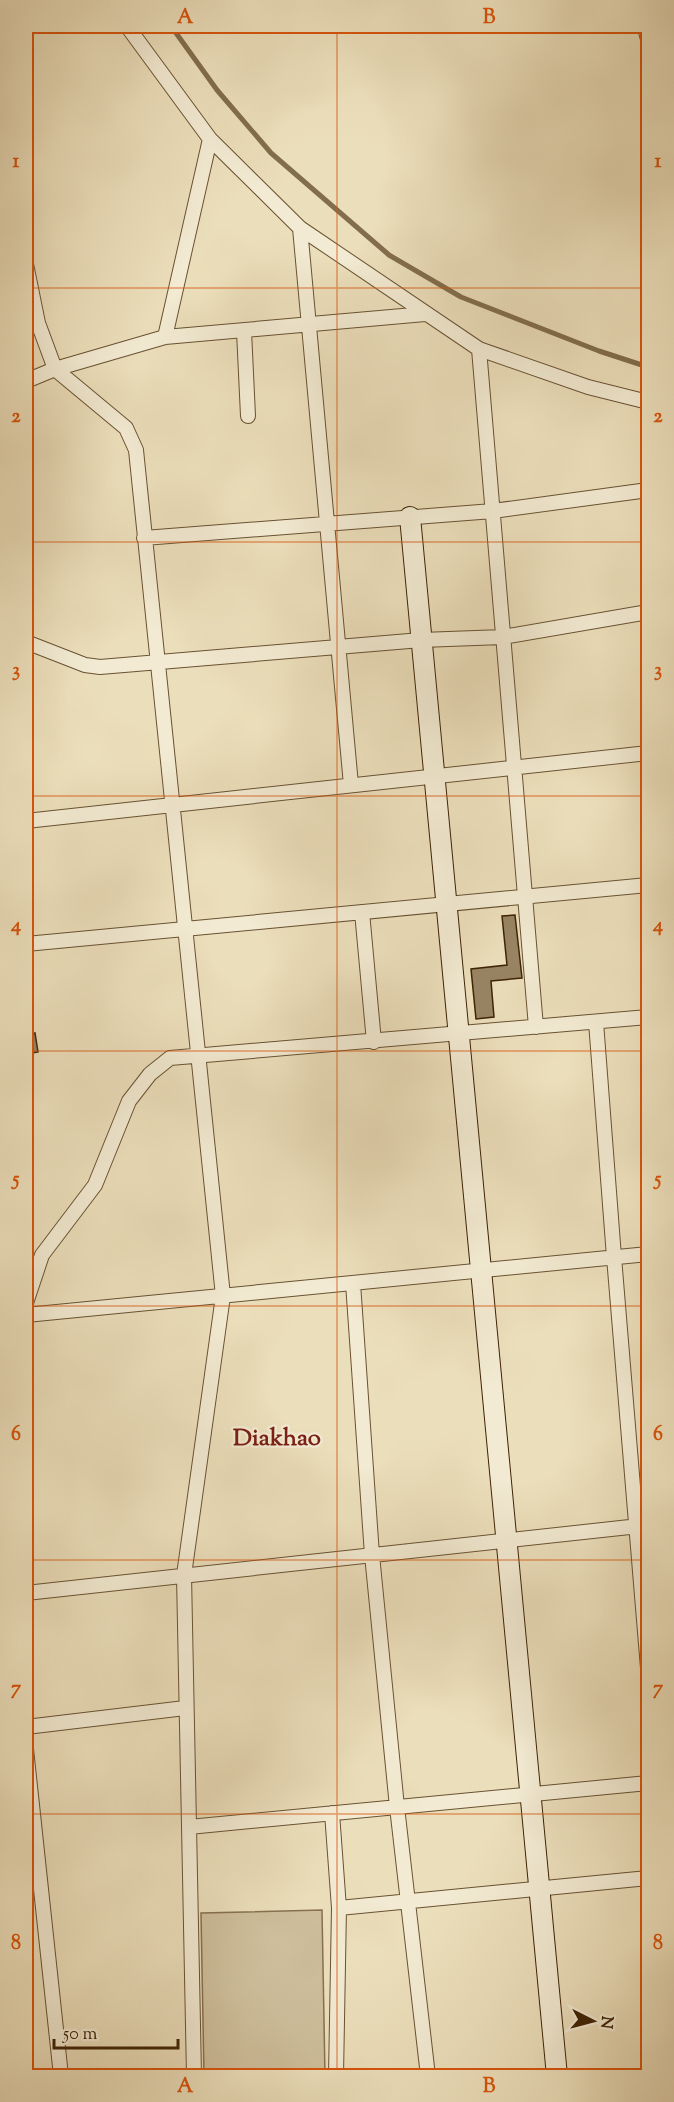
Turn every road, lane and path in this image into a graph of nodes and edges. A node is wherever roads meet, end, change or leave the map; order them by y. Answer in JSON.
{"nodes":[{"id":1,"x":127,"y":26,"type":"edge"},
{"id":2,"x":641,"y":26,"type":"edge"},
{"id":3,"x":648,"y":53,"type":"edge"},
{"id":4,"x":210,"y":139,"type":"junction"},
{"id":5,"x":300,"y":228,"type":"junction"},
{"id":6,"x":26,"y":264,"type":"edge"},
{"id":7,"x":425,"y":314,"type":"junction"},
{"id":8,"x":309,"y":325,"type":"junction"},
{"id":9,"x":244,"y":331,"type":"junction"},
{"id":10,"x":165,"y":337,"type":"junction"},
{"id":11,"x":479,"y":349,"type":"junction"},
{"id":12,"x":55,"y":369,"type":"junction"},
{"id":13,"x":26,"y":381,"type":"edge"},
{"id":14,"x":648,"y":402,"type":"edge"},
{"id":15,"x":248,"y":416,"type":"dead end"},
{"id":16,"x":648,"y":490,"type":"edge"},
{"id":17,"x":493,"y":511,"type":"junction"},
{"id":18,"x":410,"y":517,"type":"junction"},
{"id":19,"x":327,"y":524,"type":"junction"},
{"id":20,"x":144,"y":538,"type":"junction"},
{"id":21,"x":648,"y":612,"type":"edge"},
{"id":22,"x":503,"y":637,"type":"junction"},
{"id":23,"x":421,"y":640,"type":"junction"},
{"id":24,"x":26,"y":642,"type":"edge"},
{"id":25,"x":338,"y":647,"type":"junction"},
{"id":26,"x":157,"y":663,"type":"junction"},
{"id":27,"x":648,"y":753,"type":"edge"},
{"id":28,"x":514,"y":768,"type":"junction"},
{"id":29,"x":434,"y":776,"type":"junction"},
{"id":30,"x":351,"y":785,"type":"junction"},
{"id":31,"x":172,"y":805,"type":"junction"},
{"id":32,"x":26,"y":821,"type":"edge"},
{"id":33,"x":648,"y":885,"type":"edge"},
{"id":34,"x":525,"y":897,"type":"junction"},
{"id":35,"x":446,"y":904,"type":"junction"},
{"id":36,"x":362,"y":912,"type":"junction"},
{"id":37,"x":185,"y":929,"type":"junction"},
{"id":38,"x":26,"y":944,"type":"edge"},
{"id":39,"x":648,"y":1017,"type":"edge"},
{"id":40,"x":596,"y":1022,"type":"junction"},
{"id":41,"x":536,"y":1027,"type":"junction"},
{"id":42,"x":459,"y":1034,"type":"junction"},
{"id":43,"x":374,"y":1042,"type":"junction"},
{"id":44,"x":198,"y":1054,"type":"junction"},
{"id":45,"x":648,"y":1254,"type":"edge"},
{"id":46,"x":614,"y":1257,"type":"junction"},
{"id":47,"x":481,"y":1270,"type":"junction"},
{"id":48,"x":353,"y":1283,"type":"junction"},
{"id":49,"x":223,"y":1296,"type":"junction"},
{"id":50,"x":26,"y":1303,"type":"edge"},
{"id":51,"x":26,"y":1315,"type":"edge"},
{"id":52,"x":642,"y":1526,"type":"edge"},
{"id":53,"x":507,"y":1541,"type":"junction"},
{"id":54,"x":372,"y":1555,"type":"junction"},
{"id":55,"x":184,"y":1575,"type":"junction"},
{"id":56,"x":26,"y":1593,"type":"edge"},
{"id":57,"x":648,"y":1668,"type":"edge"},
{"id":58,"x":186,"y":1708,"type":"junction"},
{"id":59,"x":26,"y":1727,"type":"edge"},
{"id":60,"x":26,"y":1749,"type":"edge"},
{"id":61,"x":648,"y":1783,"type":"edge"},
{"id":62,"x":530,"y":1794,"type":"junction"},
{"id":63,"x":397,"y":1807,"type":"junction"},
{"id":64,"x":332,"y":1813,"type":"junction"},
{"id":65,"x":189,"y":1827,"type":"junction"},
{"id":66,"x":648,"y":1878,"type":"edge"},
{"id":67,"x":539,"y":1888,"type":"junction"},
{"id":68,"x":408,"y":1900,"type":"junction"},
{"id":69,"x":339,"y":1908,"type":"junction"},
{"id":70,"x":61,"y":2076,"type":"edge"},
{"id":71,"x":194,"y":2076,"type":"edge"},
{"id":72,"x":336,"y":2076,"type":"edge"},
{"id":73,"x":428,"y":2076,"type":"edge"},
{"id":74,"x":557,"y":2076,"type":"edge"}],
"edges":[{"from":1,"to":4,"type":"street"},
{"from":2,"to":3,"type":"lane"},
{"from":4,"to":5,"type":"street"},
{"from":4,"to":10,"type":"street"},
{"from":5,"to":7,"type":"street"},
{"from":5,"to":8,"type":"street"},
{"from":6,"to":12,"type":"street"},
{"from":7,"to":8,"type":"street"},
{"from":7,"to":11,"type":"street"},
{"from":8,"to":9,"type":"street"},
{"from":8,"to":19,"type":"street"},
{"from":9,"to":10,"type":"street"},
{"from":9,"to":15,"type":"street"},
{"from":10,"to":12,"type":"street"},
{"from":11,"to":14,"type":"street"},
{"from":11,"to":17,"type":"street"},
{"from":12,"to":13,"type":"street"},
{"from":12,"to":20,"type":"street"},
{"from":16,"to":17,"type":"street"},
{"from":17,"to":18,"type":"street"},
{"from":17,"to":22,"type":"street"},
{"from":18,"to":19,"type":"street"},
{"from":18,"to":23,"type":"street"},
{"from":19,"to":20,"type":"street"},
{"from":19,"to":25,"type":"street"},
{"from":20,"to":26,"type":"street"},
{"from":21,"to":22,"type":"street"},
{"from":22,"to":23,"type":"street"},
{"from":22,"to":28,"type":"street"},
{"from":23,"to":25,"type":"street"},
{"from":23,"to":29,"type":"street"},
{"from":24,"to":26,"type":"street"},
{"from":25,"to":26,"type":"street"},
{"from":25,"to":30,"type":"street"},
{"from":26,"to":31,"type":"street"},
{"from":27,"to":28,"type":"street"},
{"from":28,"to":29,"type":"street"},
{"from":28,"to":34,"type":"street"},
{"from":29,"to":30,"type":"street"},
{"from":29,"to":35,"type":"street"},
{"from":30,"to":31,"type":"street"},
{"from":31,"to":32,"type":"street"},
{"from":31,"to":37,"type":"street"},
{"from":33,"to":34,"type":"street"},
{"from":34,"to":35,"type":"street"},
{"from":34,"to":41,"type":"street"},
{"from":35,"to":36,"type":"street"},
{"from":35,"to":42,"type":"street"},
{"from":36,"to":37,"type":"street"},
{"from":36,"to":43,"type":"street"},
{"from":37,"to":38,"type":"street"},
{"from":37,"to":44,"type":"street"},
{"from":39,"to":40,"type":"street"},
{"from":40,"to":41,"type":"street"},
{"from":40,"to":46,"type":"street"},
{"from":41,"to":42,"type":"street"},
{"from":42,"to":43,"type":"street"},
{"from":42,"to":47,"type":"street"},
{"from":43,"to":44,"type":"street"},
{"from":44,"to":49,"type":"street"},
{"from":44,"to":50,"type":"street"},
{"from":45,"to":46,"type":"street"},
{"from":46,"to":47,"type":"street"},
{"from":46,"to":52,"type":"street"},
{"from":47,"to":48,"type":"street"},
{"from":47,"to":53,"type":"street"},
{"from":48,"to":49,"type":"street"},
{"from":48,"to":54,"type":"street"},
{"from":49,"to":51,"type":"street"},
{"from":49,"to":55,"type":"street"},
{"from":52,"to":53,"type":"street"},
{"from":52,"to":57,"type":"street"},
{"from":53,"to":54,"type":"street"},
{"from":53,"to":62,"type":"street"},
{"from":54,"to":55,"type":"street"},
{"from":54,"to":63,"type":"street"},
{"from":55,"to":56,"type":"street"},
{"from":55,"to":58,"type":"street"},
{"from":58,"to":59,"type":"street"},
{"from":58,"to":65,"type":"street"},
{"from":60,"to":70,"type":"street"},
{"from":61,"to":62,"type":"street"},
{"from":62,"to":63,"type":"street"},
{"from":62,"to":67,"type":"street"},
{"from":63,"to":64,"type":"street"},
{"from":63,"to":68,"type":"street"},
{"from":64,"to":65,"type":"street"},
{"from":64,"to":69,"type":"street"},
{"from":65,"to":71,"type":"street"},
{"from":66,"to":67,"type":"street"},
{"from":67,"to":68,"type":"street"},
{"from":67,"to":74,"type":"street"},
{"from":68,"to":69,"type":"street"},
{"from":68,"to":73,"type":"street"},
{"from":69,"to":72,"type":"street"}]}
